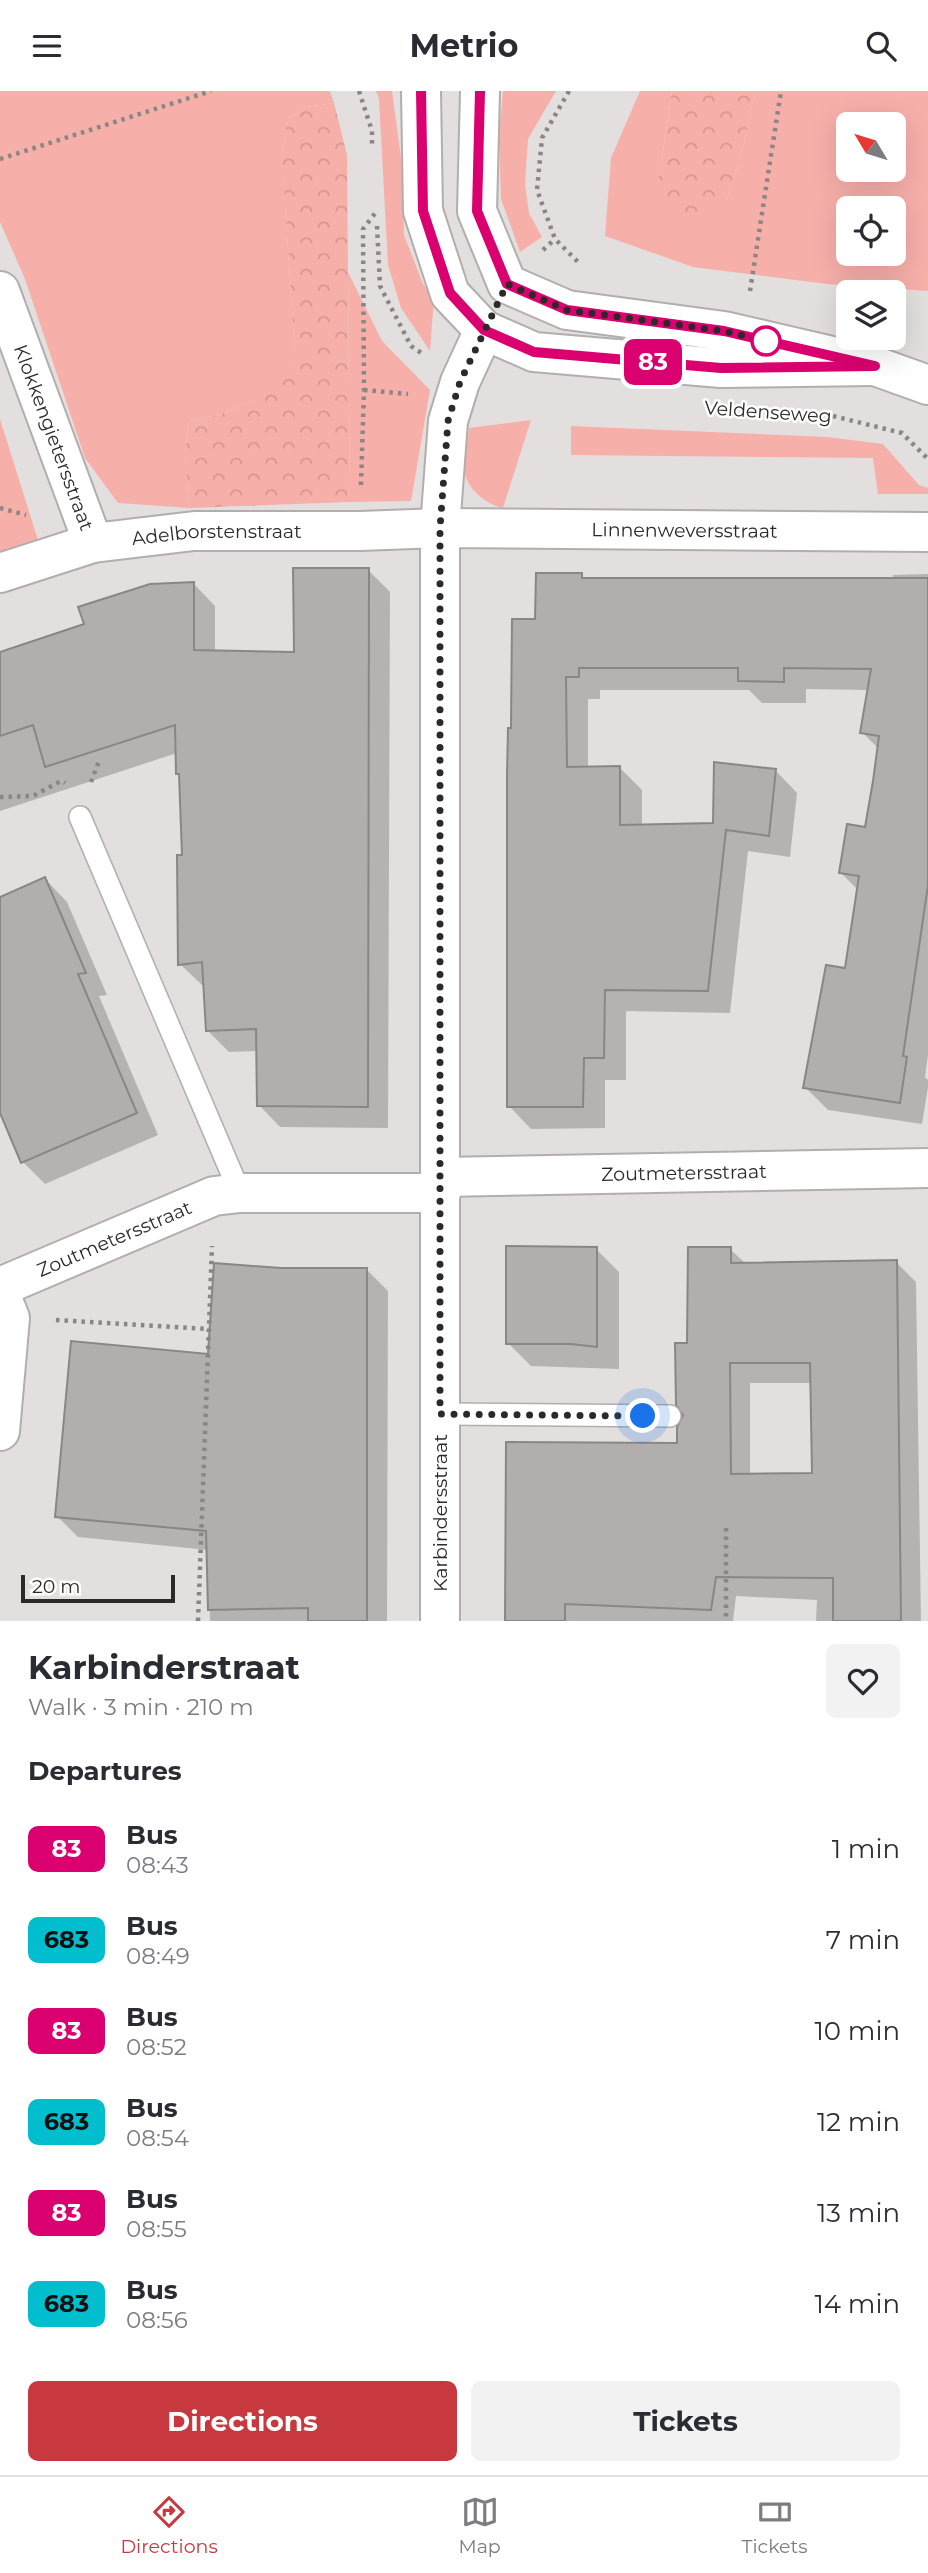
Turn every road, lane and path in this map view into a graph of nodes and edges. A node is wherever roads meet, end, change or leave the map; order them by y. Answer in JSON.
{"nodes":[{"id":1,"x":211,"y":91,"type":"edge"},
{"id":2,"x":421,"y":91,"type":"edge"},
{"id":3,"x":480,"y":91,"type":"edge"},
{"id":4,"x":569,"y":91,"type":"edge"},
{"id":5,"x":781,"y":91,"type":"edge"},
{"id":6,"x":0,"y":159,"type":"edge"},
{"id":7,"x":376,"y":212,"type":"dead end"},
{"id":8,"x":583,"y":267,"type":"dead end"},
{"id":9,"x":507,"y":284,"type":"junction"},
{"id":10,"x":0,"y":291,"type":"edge"},
{"id":11,"x":749,"y":302,"type":"dead end"},
{"id":12,"x":484,"y":330,"type":"junction"},
{"id":13,"x":875,"y":366,"type":"junction"},
{"id":14,"x":928,"y":384,"type":"edge"},
{"id":15,"x":830,"y":415,"type":"dead end"},
{"id":16,"x":928,"y":459,"type":"edge"},
{"id":17,"x":440,"y":528,"type":"junction"},
{"id":18,"x":360,"y":531,"type":"junction"},
{"id":19,"x":928,"y":532,"type":"edge"},
{"id":20,"x":93,"y":544,"type":"junction"},
{"id":21,"x":0,"y":573,"type":"edge"},
{"id":22,"x":99,"y":761,"type":"dead end"},
{"id":23,"x":88,"y":785,"type":"dead end"},
{"id":24,"x":80,"y":817,"type":"dead end"},
{"id":25,"x":928,"y":1168,"type":"edge"},
{"id":26,"x":441,"y":1185,"type":"junction"},
{"id":27,"x":227,"y":1195,"type":"junction"},
{"id":28,"x":3,"y":1299,"type":"edge"},
{"id":29,"x":209,"y":1329,"type":"junction"},
{"id":30,"x":440,"y":1414,"type":"junction"},
{"id":31,"x":670,"y":1416,"type":"dead end"},
{"id":32,"x":0,"y":1431,"type":"edge"},
{"id":33,"x":726,"y":1528,"type":"dead end"},
{"id":34,"x":198,"y":1621,"type":"edge"},
{"id":35,"x":440,"y":1621,"type":"edge"},
{"id":36,"x":726,"y":1621,"type":"edge"}],
"edges":[{"from":1,"to":6,"type":"path"},
{"from":2,"to":12,"type":"street"},
{"from":3,"to":9,"type":"street"},
{"from":4,"to":8,"type":"path"},
{"from":5,"to":11,"type":"path"},
{"from":7,"to":18,"type":"path"},
{"from":9,"to":12,"type":"street","name":"Karbindersstraat"},
{"from":9,"to":13,"type":"street"},
{"from":10,"to":20,"type":"street","name":"Klokkengietersstraat"},
{"from":12,"to":13,"type":"street"},
{"from":12,"to":17,"type":"street","name":"Karbindersstraat"},
{"from":13,"to":14,"type":"street"},
{"from":15,"to":16,"type":"path","name":"Veldenseweg"},
{"from":17,"to":18,"type":"street","name":"Adelborstenstraat"},
{"from":17,"to":19,"type":"street","name":"Linnenweversstraat"},
{"from":17,"to":26,"type":"street","name":"Karbindersstraat"},
{"from":18,"to":20,"type":"street","name":"Adelborstenstraat"},
{"from":20,"to":21,"type":"street","name":"Adelborstenstraat"},
{"from":22,"to":23,"type":"path"},
{"from":24,"to":27,"type":"lane"},
{"from":25,"to":26,"type":"street","name":"Zoutmetersstraat"},
{"from":26,"to":27,"type":"street","name":"Zoutmetersstraat"},
{"from":26,"to":30,"type":"street","name":"Karbindersstraat"},
{"from":27,"to":28,"type":"street","name":"Zoutmetersstraat"},
{"from":27,"to":29,"type":"path"},
{"from":28,"to":29,"type":"path"},
{"from":28,"to":32,"type":"street"},
{"from":29,"to":34,"type":"path"},
{"from":30,"to":31,"type":"lane"},
{"from":30,"to":35,"type":"street","name":"Karbindersstraat"},
{"from":33,"to":36,"type":"path"}]}
